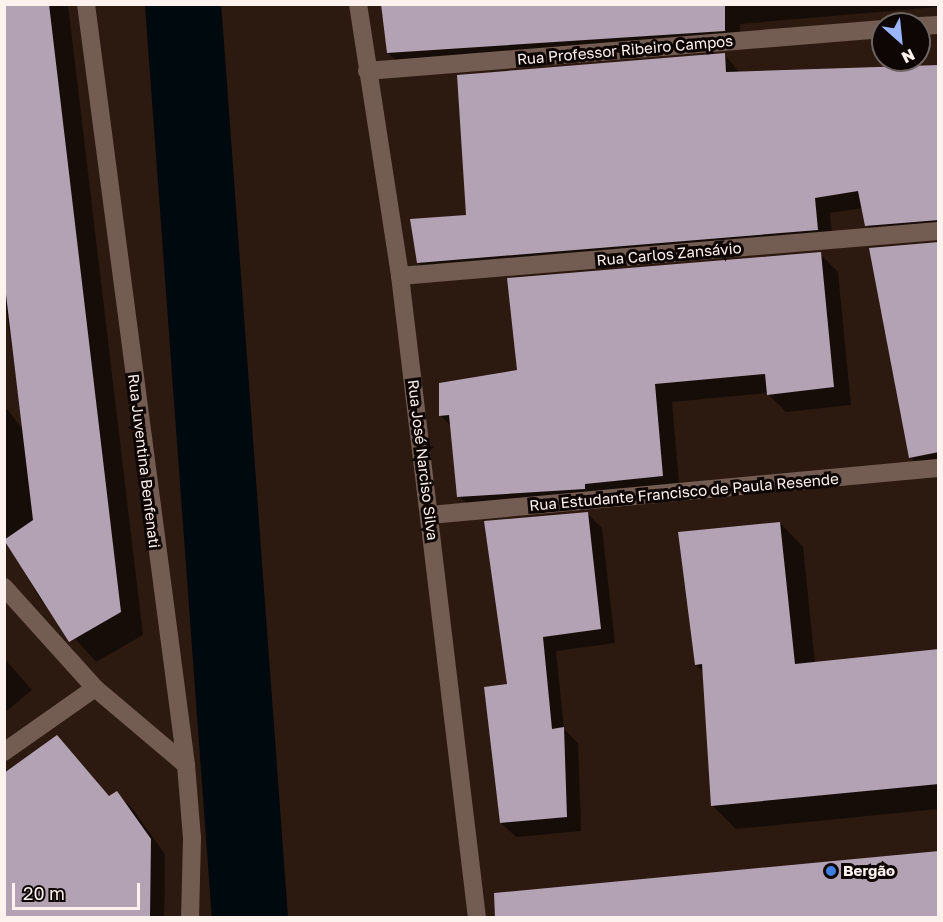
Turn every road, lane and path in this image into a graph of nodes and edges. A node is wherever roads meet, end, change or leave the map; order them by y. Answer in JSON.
{"nodes":[{"id":1,"x":86,"y":4,"type":"edge"},
{"id":2,"x":358,"y":4,"type":"edge"},
{"id":3,"x":871,"y":30,"type":"edge"},
{"id":4,"x":367,"y":71,"type":"junction"},
{"id":5,"x":939,"y":231,"type":"edge"},
{"id":6,"x":400,"y":276,"type":"junction"},
{"id":7,"x":939,"y":468,"type":"edge"},
{"id":8,"x":430,"y":515,"type":"junction"},
{"id":9,"x":4,"y":587,"type":"edge"},
{"id":10,"x":94,"y":688,"type":"junction"},
{"id":11,"x":4,"y":752,"type":"edge"},
{"id":12,"x":186,"y":765,"type":"junction"},
{"id":13,"x":190,"y":918,"type":"edge"},
{"id":14,"x":477,"y":918,"type":"edge"}],
"edges":[{"from":1,"to":12,"type":"street","name":"Rua Juventina Benfenati"},
{"from":2,"to":4,"type":"street","name":"Rua José Narciso Silva"},
{"from":3,"to":4,"type":"street","name":"Rua Professor Ribeiro Campos"},
{"from":4,"to":6,"type":"street","name":"Rua José Narciso Silva"},
{"from":5,"to":6,"type":"street","name":"Rua Carlos Zansávio"},
{"from":6,"to":8,"type":"street","name":"Rua José Narciso Silva"},
{"from":7,"to":8,"type":"street","name":"Rua Estudante Francisco de Paula Resende"},
{"from":8,"to":14,"type":"street","name":"Rua José Narciso Silva"},
{"from":9,"to":10,"type":"street"},
{"from":10,"to":11,"type":"street"},
{"from":10,"to":12,"type":"street"},
{"from":12,"to":13,"type":"street","name":"Rua Juventina Benfenati"}]}
